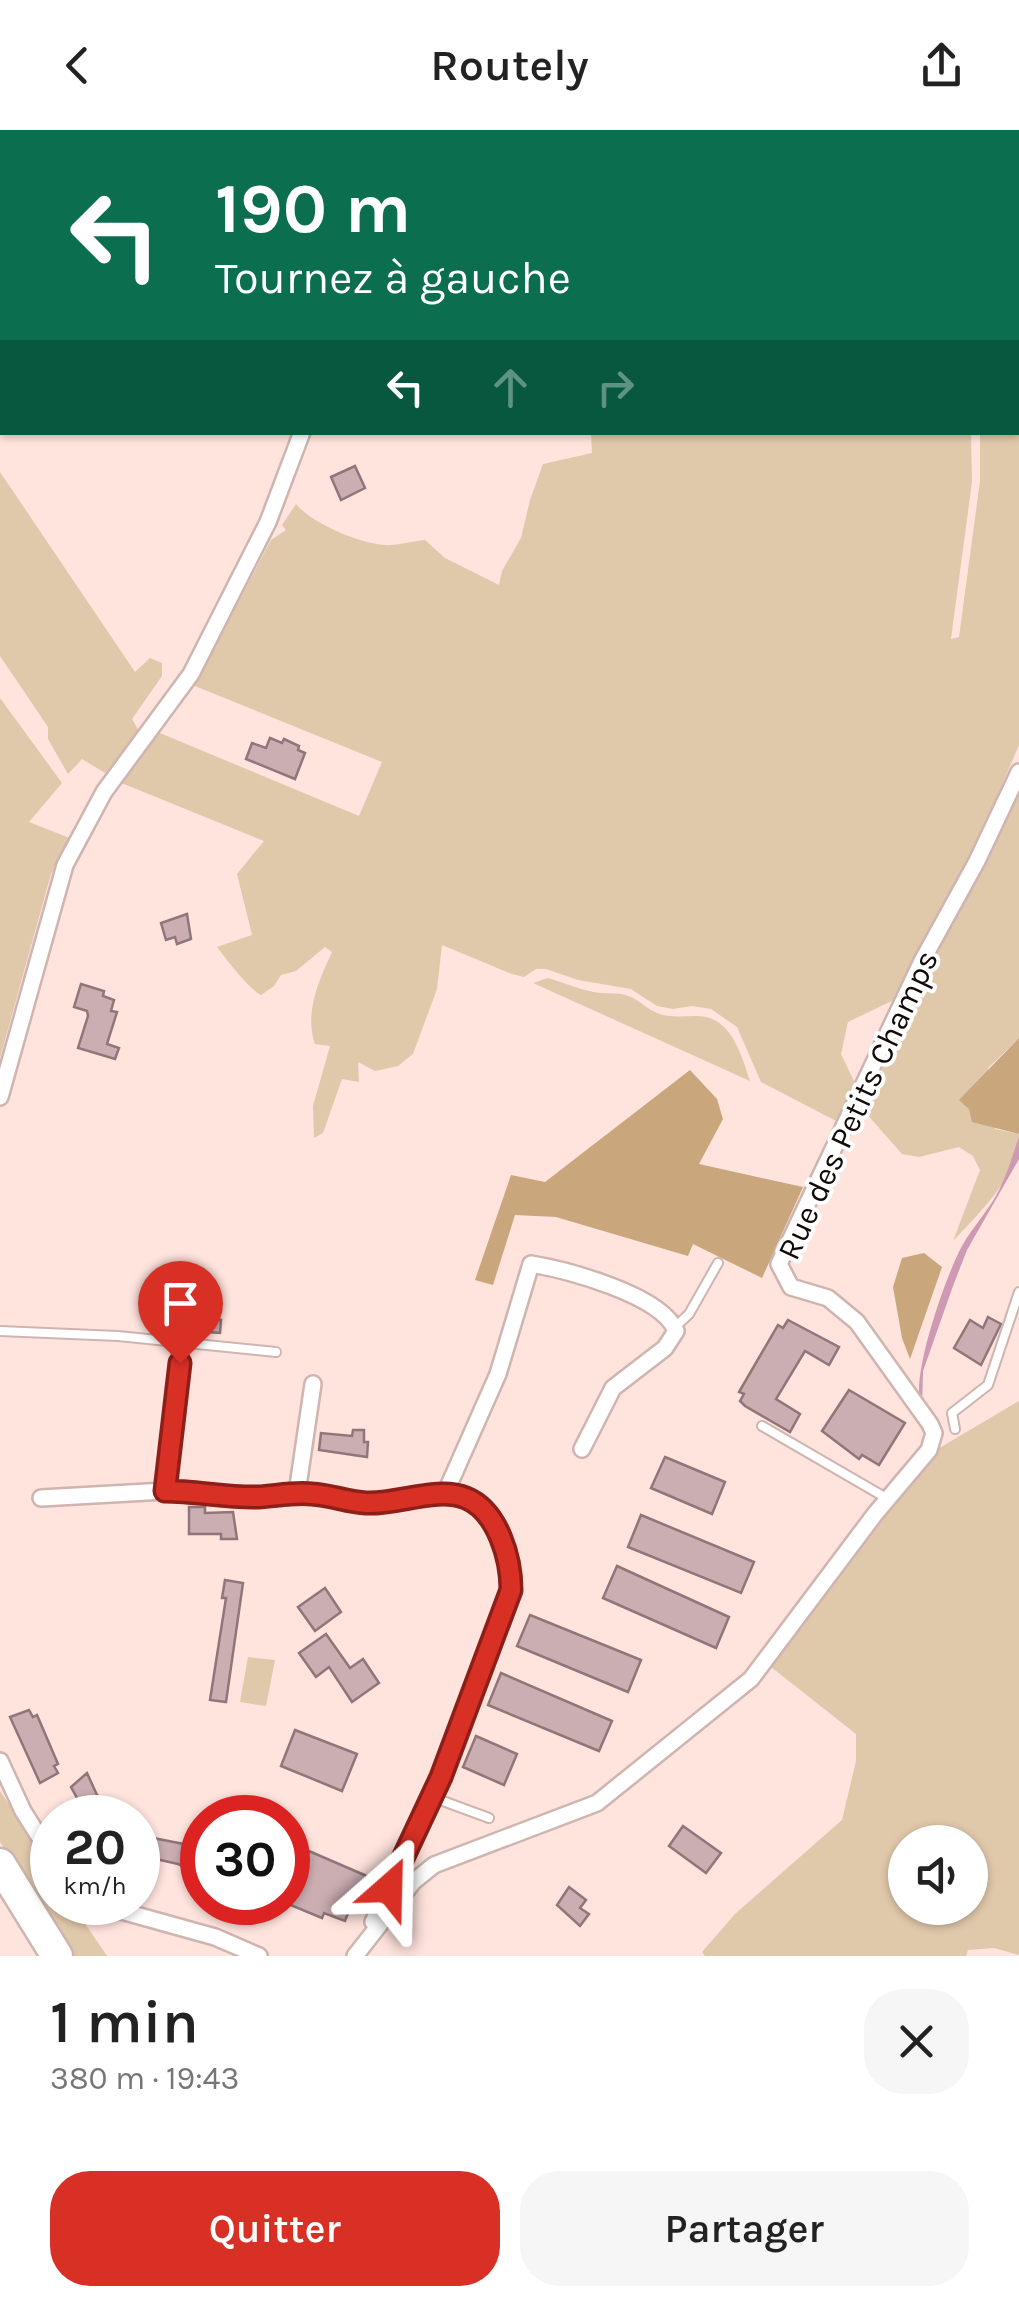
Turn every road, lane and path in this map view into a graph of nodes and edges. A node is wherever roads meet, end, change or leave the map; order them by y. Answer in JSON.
{"nodes":[{"id":1,"x":301,"y":435,"type":"edge"},
{"id":2,"x":1019,"y":772,"type":"edge"},
{"id":3,"x":0,"y":1097,"type":"edge"},
{"id":4,"x":718,"y":1263,"type":"dead end"},
{"id":5,"x":1019,"y":1292,"type":"edge"},
{"id":6,"x":675,"y":1328,"type":"junction"},
{"id":7,"x":0,"y":1331,"type":"edge"},
{"id":8,"x":276,"y":1352,"type":"dead end"},
{"id":9,"x":180,"y":1363,"type":"dead end"},
{"id":10,"x":313,"y":1384,"type":"dead end"},
{"id":11,"x":762,"y":1426,"type":"dead end"},
{"id":12,"x":955,"y":1429,"type":"dead end"},
{"id":13,"x":582,"y":1449,"type":"dead end"},
{"id":14,"x":165,"y":1491,"type":"junction"},
{"id":15,"x":297,"y":1493,"type":"junction"},
{"id":16,"x":445,"y":1494,"type":"junction"},
{"id":17,"x":41,"y":1498,"type":"dead end"},
{"id":18,"x":888,"y":1499,"type":"junction"},
{"id":19,"x":0,"y":1761,"type":"edge"},
{"id":20,"x":432,"y":1797,"type":"junction"},
{"id":21,"x":489,"y":1818,"type":"dead end"},
{"id":22,"x":30,"y":1821,"type":"edge"},
{"id":23,"x":0,"y":1864,"type":"edge"},
{"id":24,"x":160,"y":1921,"type":"edge"},
{"id":25,"x":358,"y":1952,"type":"edge"},
{"id":26,"x":58,"y":1956,"type":"edge"},
{"id":27,"x":259,"y":1956,"type":"edge"}],
"edges":[{"from":1,"to":3,"type":"street"},
{"from":2,"to":18,"type":"street","name":"Rue des Petits Champs"},
{"from":4,"to":6,"type":"lane"},
{"from":5,"to":12,"type":"lane"},
{"from":6,"to":13,"type":"street"},
{"from":6,"to":16,"type":"street"},
{"from":7,"to":8,"type":"lane"},
{"from":9,"to":14,"type":"street"},
{"from":10,"to":15,"type":"street"},
{"from":11,"to":18,"type":"lane"},
{"from":14,"to":15,"type":"street"},
{"from":14,"to":17,"type":"street"},
{"from":15,"to":16,"type":"street"},
{"from":16,"to":20,"type":"street"},
{"from":18,"to":25,"type":"street"},
{"from":19,"to":22,"type":"street"},
{"from":20,"to":21,"type":"lane"},
{"from":20,"to":25,"type":"street"},
{"from":23,"to":26,"type":"highway"},
{"from":24,"to":27,"type":"street"}]}
